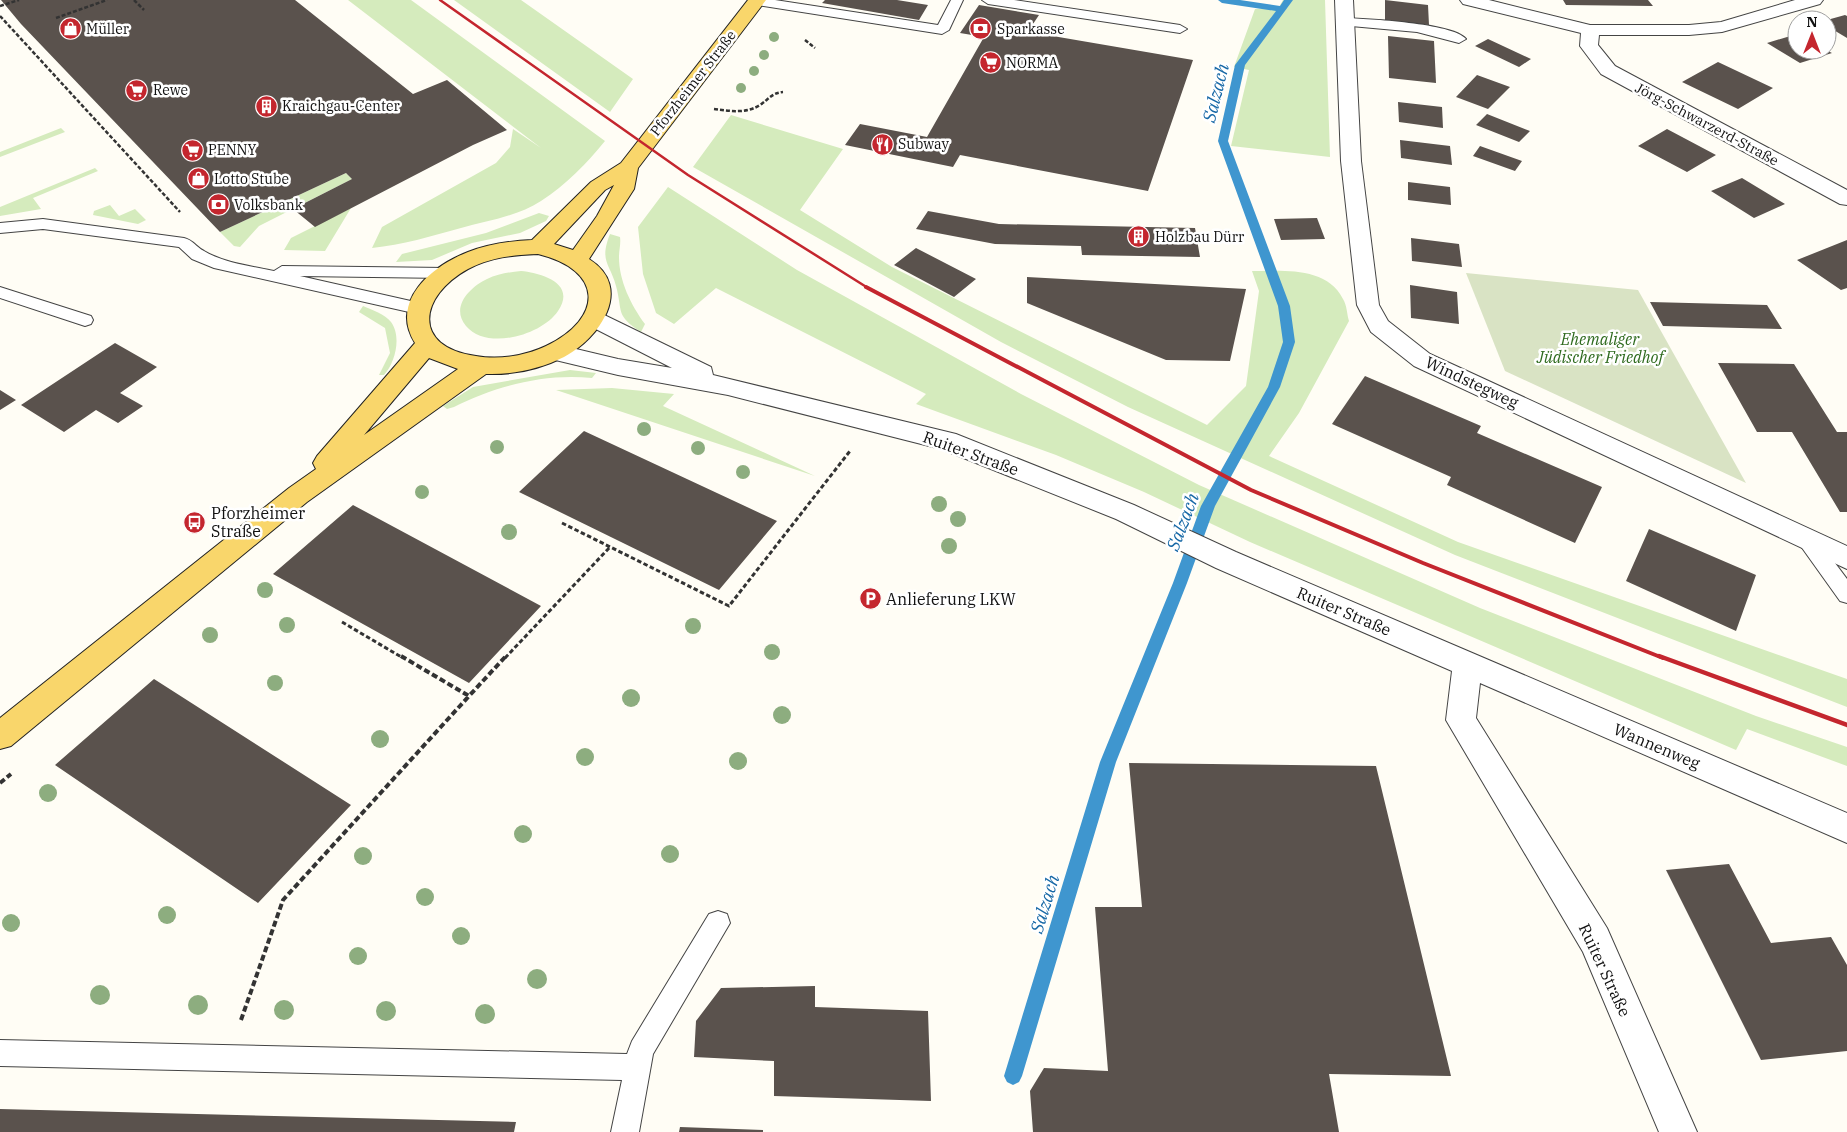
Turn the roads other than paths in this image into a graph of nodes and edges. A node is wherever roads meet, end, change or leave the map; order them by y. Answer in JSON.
{"nodes":[{"id":1,"x":757,"y":0,"type":"edge"},
{"id":2,"x":957,"y":0,"type":"edge"},
{"id":3,"x":988,"y":0,"type":"edge"},
{"id":4,"x":1469,"y":0,"type":"edge"},
{"id":5,"x":1814,"y":0,"type":"edge"},
{"id":6,"x":1344,"y":11,"type":"edge"},
{"id":7,"x":1180,"y":29,"type":"dead end"},
{"id":8,"x":1590,"y":30,"type":"junction"},
{"id":9,"x":1459,"y":39,"type":"dead end"},
{"id":10,"x":628,"y":167,"type":"junction"},
{"id":11,"x":1847,"y":199,"type":"edge"},
{"id":12,"x":0,"y":228,"type":"edge"},
{"id":13,"x":538,"y":247,"type":"junction"},
{"id":14,"x":578,"y":259,"type":"junction"},
{"id":15,"x":248,"y":271,"type":"junction"},
{"id":16,"x":446,"y":273,"type":"junction"},
{"id":17,"x":0,"y":292,"type":"edge"},
{"id":18,"x":418,"y":308,"type":"junction"},
{"id":19,"x":594,"y":318,"type":"junction"},
{"id":20,"x":85,"y":320,"type":"dead end"},
{"id":21,"x":427,"y":344,"type":"junction"},
{"id":22,"x":555,"y":352,"type":"junction"},
{"id":23,"x":480,"y":366,"type":"junction"},
{"id":24,"x":728,"y":386,"type":"junction"},
{"id":25,"x":298,"y":495,"type":"junction"},
{"id":26,"x":1807,"y":540,"type":"junction"},
{"id":27,"x":1847,"y":558,"type":"edge"},
{"id":28,"x":1847,"y":595,"type":"edge"},
{"id":29,"x":1467,"y":664,"type":"junction"},
{"id":30,"x":0,"y":736,"type":"edge"},
{"id":31,"x":1847,"y":828,"type":"edge"},
{"id":32,"x":718,"y":922,"type":"dead end"},
{"id":33,"x":0,"y":1053,"type":"edge"},
{"id":34,"x":638,"y":1067,"type":"junction"},
{"id":35,"x":625,"y":1132,"type":"edge"},
{"id":36,"x":1678,"y":1132,"type":"edge"}],
"edges":[{"from":1,"to":2,"type":"lane"},
{"from":1,"to":10,"type":"main road","name":"Pforzheimer Straße"},
{"from":3,"to":7,"type":"lane"},
{"from":4,"to":8,"type":"street"},
{"from":5,"to":8,"type":"street"},
{"from":6,"to":9,"type":"lane"},
{"from":6,"to":26,"type":"street","name":"Windstegweg"},
{"from":8,"to":11,"type":"street","name":"Jörg-Schwarzerd-Straße"},
{"from":10,"to":13,"type":"main road","name":"Pforzheimer Straße"},
{"from":10,"to":14,"type":"main road","name":"Pforzheimer Straße"},
{"from":12,"to":15,"type":"lane"},
{"from":13,"to":14,"type":"main road"},
{"from":13,"to":16,"type":"main road"},
{"from":14,"to":19,"type":"main road"},
{"from":15,"to":16,"type":"lane"},
{"from":15,"to":18,"type":"lane"},
{"from":16,"to":18,"type":"main road"},
{"from":17,"to":20,"type":"lane"},
{"from":18,"to":21,"type":"main road"},
{"from":19,"to":22,"type":"main road"},
{"from":19,"to":24,"type":"street","name":"Ruiter Straße"},
{"from":21,"to":23,"type":"main road"},
{"from":21,"to":25,"type":"main road"},
{"from":22,"to":23,"type":"main road"},
{"from":22,"to":24,"type":"street","name":"Ruiter Straße"},
{"from":23,"to":25,"type":"main road"},
{"from":24,"to":29,"type":"street","name":"Ruiter Straße"},
{"from":25,"to":30,"type":"main road"},
{"from":26,"to":27,"type":"street"},
{"from":26,"to":28,"type":"lane","name":"Windstegweg"},
{"from":29,"to":31,"type":"street","name":"Wannenweg"},
{"from":29,"to":36,"type":"street","name":"Ruiter Straße"},
{"from":32,"to":34,"type":"lane"},
{"from":33,"to":34,"type":"lane"},
{"from":34,"to":35,"type":"lane"}]}
